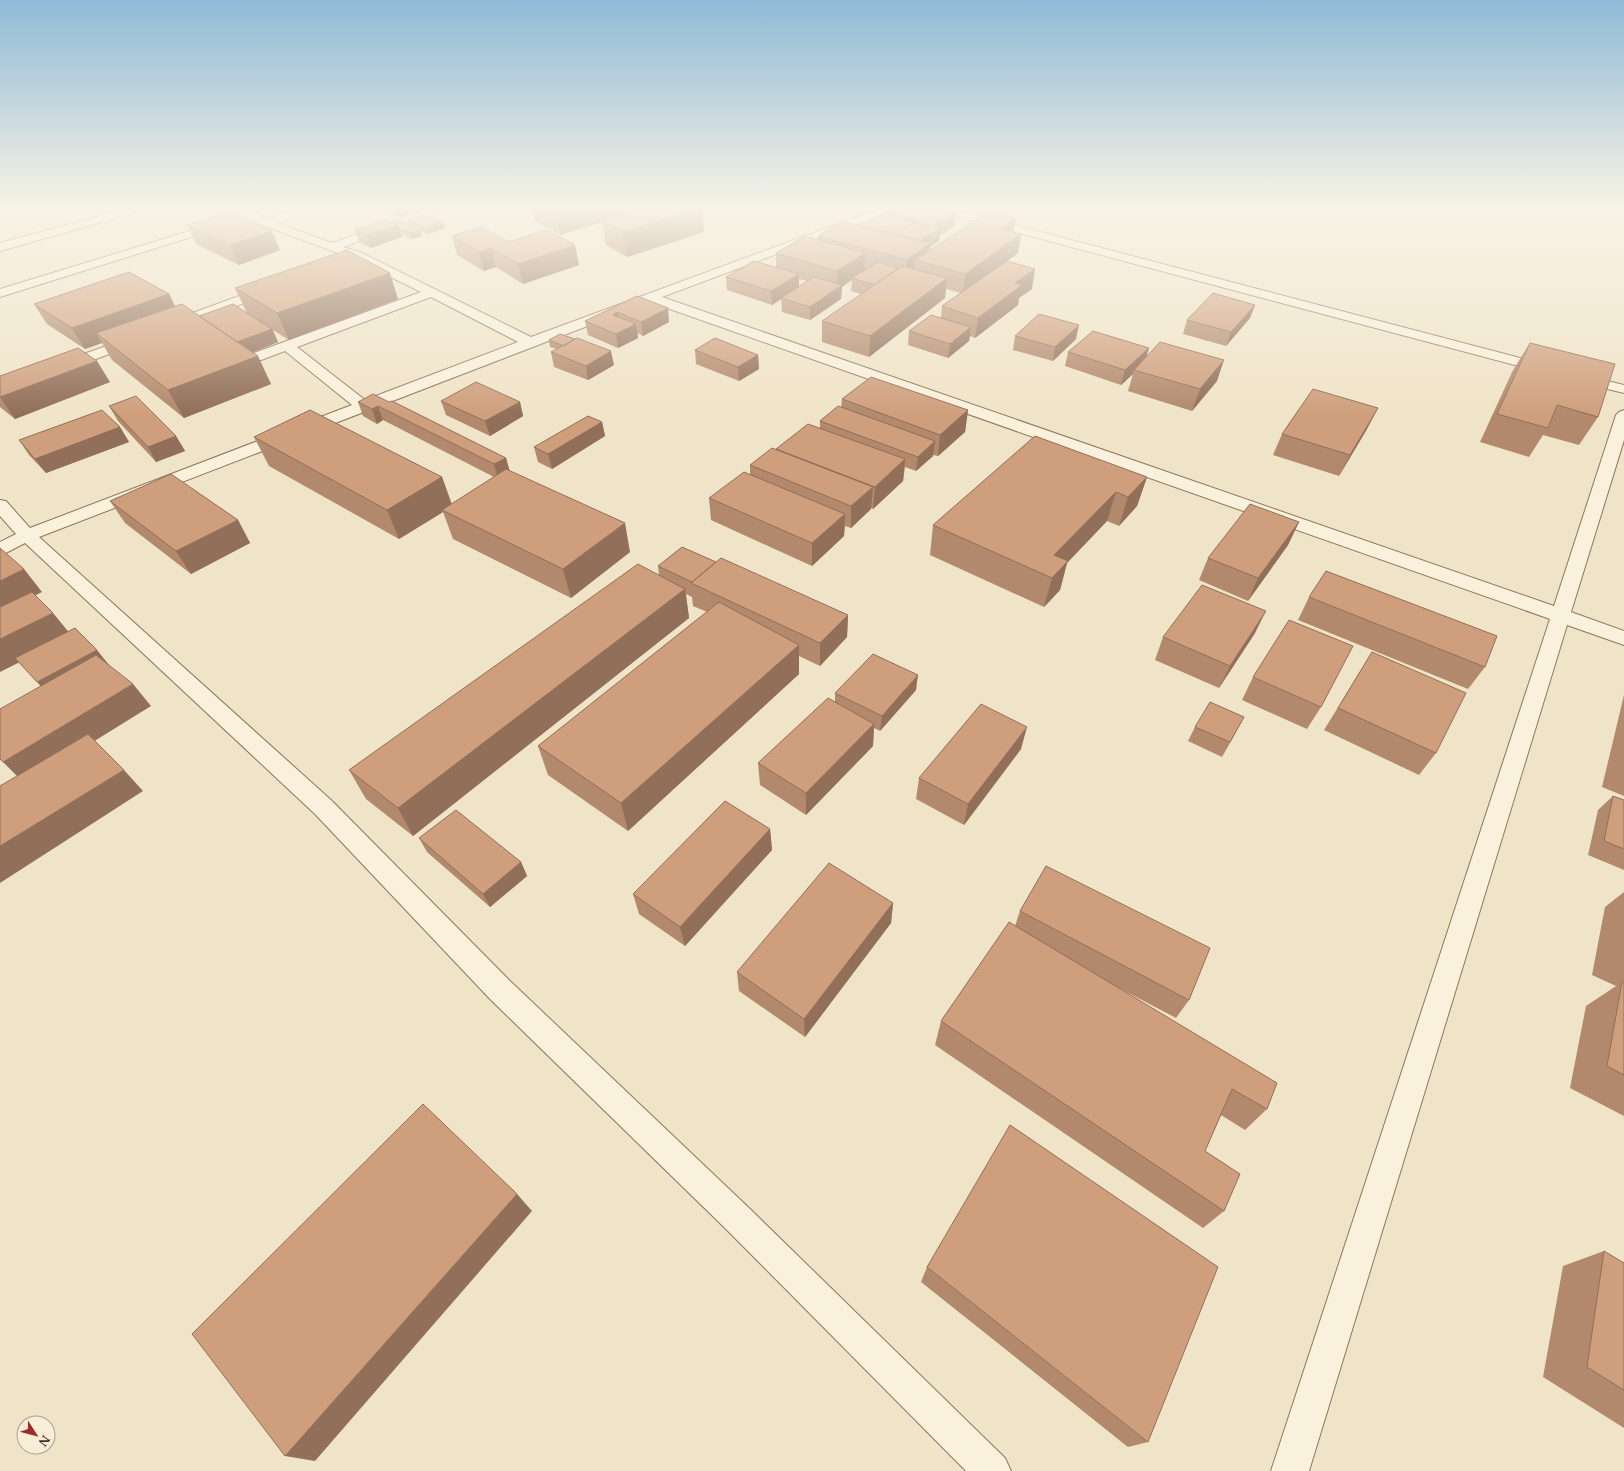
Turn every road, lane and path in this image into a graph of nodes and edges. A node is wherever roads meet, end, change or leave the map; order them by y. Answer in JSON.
{"nodes":[{"id":1,"x":48,"y":278,"type":"edge"},
{"id":2,"x":401,"y":278,"type":"edge"},
{"id":3,"x":702,"y":278,"type":"edge"},
{"id":4,"x":1201,"y":278,"type":"edge"},
{"id":5,"x":284,"y":284,"type":"edge"},
{"id":6,"x":0,"y":293,"type":"edge"},
{"id":7,"x":431,"y":293,"type":"junction"},
{"id":8,"x":650,"y":297,"type":"junction"},
{"id":9,"x":530,"y":342,"type":"junction"},
{"id":10,"x":286,"y":345,"type":"junction"},
{"id":11,"x":256,"y":357,"type":"edge"},
{"id":12,"x":52,"y":370,"type":"edge"},
{"id":13,"x":1555,"y":371,"type":"edge"},
{"id":14,"x":1570,"y":375,"type":"edge"},
{"id":15,"x":1624,"y":389,"type":"edge"},
{"id":16,"x":362,"y":405,"type":"junction"},
{"id":17,"x":1624,"y":415,"type":"edge"},
{"id":18,"x":0,"y":505,"type":"edge"},
{"id":19,"x":27,"y":535,"type":"junction"},
{"id":20,"x":0,"y":550,"type":"edge"},
{"id":21,"x":1561,"y":616,"type":"junction"},
{"id":22,"x":1624,"y":638,"type":"edge"},
{"id":23,"x":992,"y":1471,"type":"edge"},
{"id":24,"x":1290,"y":1471,"type":"edge"}],
"edges":[{"from":1,"to":6,"type":"street"},
{"from":2,"to":7,"type":"street"},
{"from":3,"to":8,"type":"street"},
{"from":4,"to":13,"type":"street"},
{"from":5,"to":12,"type":"street"},
{"from":7,"to":9,"type":"street"},
{"from":7,"to":10,"type":"street"},
{"from":8,"to":9,"type":"street"},
{"from":8,"to":21,"type":"street"},
{"from":9,"to":16,"type":"street"},
{"from":10,"to":11,"type":"street"},
{"from":10,"to":16,"type":"street"},
{"from":14,"to":15,"type":"street"},
{"from":16,"to":19,"type":"street"},
{"from":17,"to":21,"type":"street"},
{"from":18,"to":19,"type":"street"},
{"from":19,"to":20,"type":"street"},
{"from":19,"to":23,"type":"street"},
{"from":21,"to":22,"type":"street"},
{"from":21,"to":24,"type":"street"}]}
